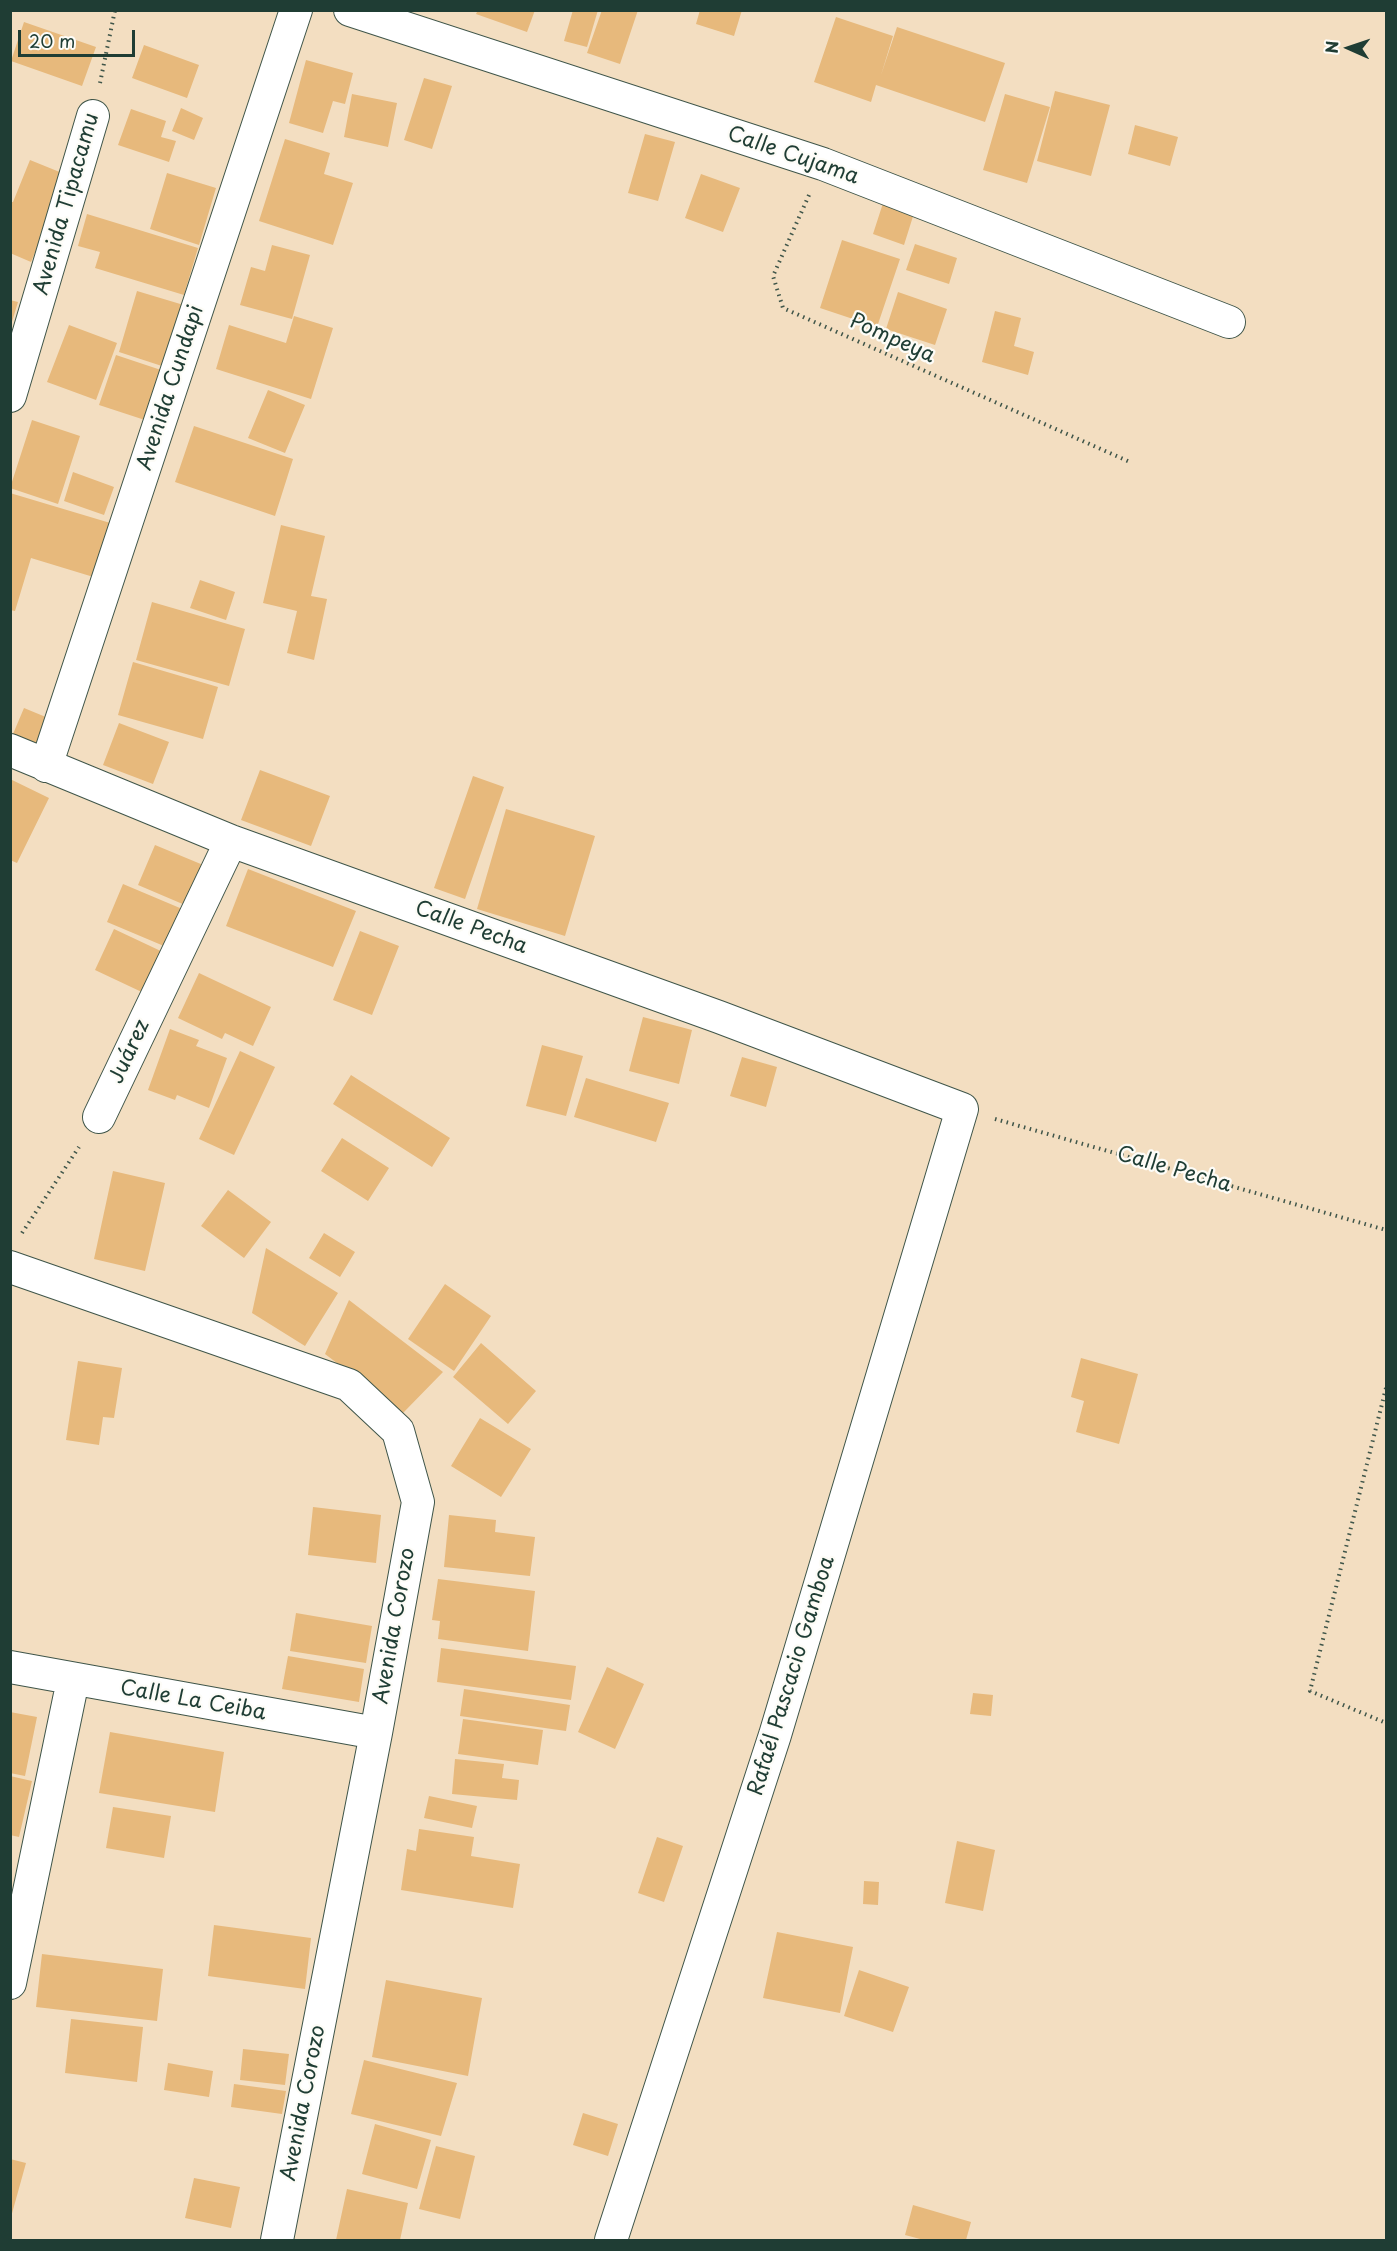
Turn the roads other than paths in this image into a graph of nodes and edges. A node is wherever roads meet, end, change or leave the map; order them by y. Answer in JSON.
{"nodes":[{"id":1,"x":296,"y":10,"type":"edge"},
{"id":2,"x":350,"y":10,"type":"edge"},
{"id":3,"x":93,"y":116,"type":"road end"},
{"id":4,"x":1229,"y":322,"type":"dead end"},
{"id":5,"x":10,"y":396,"type":"edge"},
{"id":6,"x":10,"y":750,"type":"edge"},
{"id":7,"x":46,"y":766,"type":"junction"},
{"id":8,"x":231,"y":841,"type":"junction"},
{"id":9,"x":948,"y":1104,"type":"joint"},
{"id":10,"x":99,"y":1117,"type":"road end"},
{"id":11,"x":14,"y":1254,"type":"edge"},
{"id":12,"x":10,"y":1667,"type":"edge"},
{"id":13,"x":73,"y":1680,"type":"junction"},
{"id":14,"x":376,"y":1732,"type":"junction"},
{"id":15,"x":10,"y":1983,"type":"edge"},
{"id":16,"x":277,"y":2241,"type":"edge"},
{"id":17,"x":611,"y":2241,"type":"edge"}],
"edges":[{"from":1,"to":7,"type":"street","name":"Avenida Cundapi"},
{"from":2,"to":4,"type":"street","name":"Calle Cujama"},
{"from":3,"to":5,"type":"street","name":"Avenida Tipacamu"},
{"from":6,"to":7,"type":"street","name":"Calle Pecha"},
{"from":7,"to":8,"type":"street","name":"Calle Pecha"},
{"from":8,"to":9,"type":"street","name":"Calle Pecha"},
{"from":8,"to":10,"type":"street","name":"Juárez"},
{"from":9,"to":17,"type":"street","name":"Rafaél Pascacio Gamboa"},
{"from":11,"to":14,"type":"street","name":"Avenida Corozo"},
{"from":12,"to":13,"type":"street","name":"Calle La Ceiba"},
{"from":13,"to":14,"type":"street","name":"Calle La Ceiba"},
{"from":13,"to":15,"type":"street"},
{"from":14,"to":16,"type":"street","name":"Avenida Corozo"}]}
